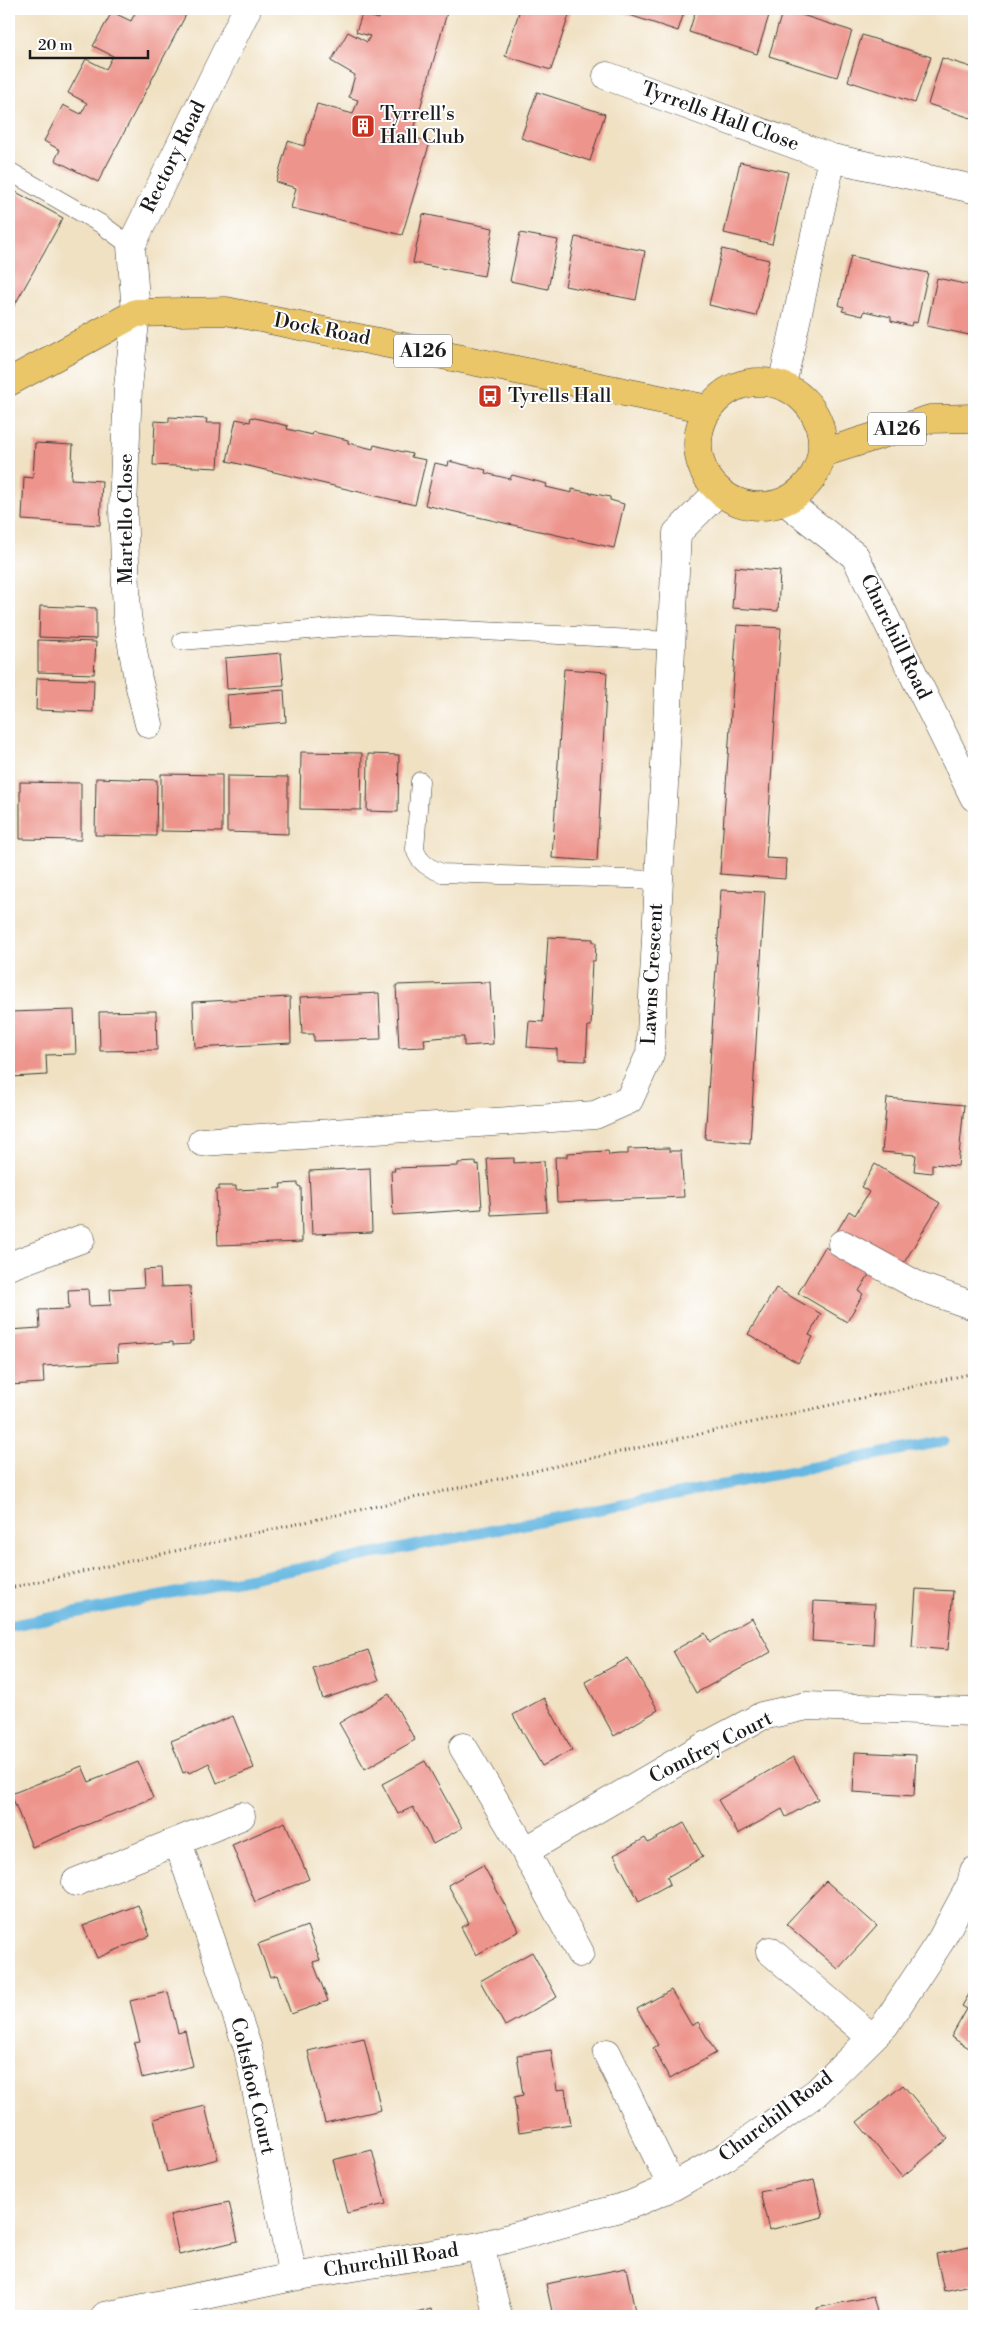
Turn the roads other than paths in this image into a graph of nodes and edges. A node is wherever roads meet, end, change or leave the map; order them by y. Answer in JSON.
{"nodes":[{"id":1,"x":242,"y":10,"type":"edge"},
{"id":2,"x":607,"y":76,"type":"dead end"},
{"id":3,"x":832,"y":158,"type":"junction"},
{"id":4,"x":9,"y":171,"type":"edge"},
{"id":5,"x":974,"y":189,"type":"edge"},
{"id":6,"x":131,"y":246,"type":"junction"},
{"id":7,"x":136,"y":313,"type":"junction"},
{"id":8,"x":9,"y":382,"type":"edge"},
{"id":9,"x":782,"y":384,"type":"junction"},
{"id":10,"x":708,"y":408,"type":"junction"},
{"id":11,"x":974,"y":418,"type":"edge"},
{"id":12,"x":823,"y":453,"type":"junction"},
{"id":13,"x":719,"y":491,"type":"junction"},
{"id":14,"x":786,"y":502,"type":"junction"},
{"id":15,"x":182,"y":641,"type":"dead end"},
{"id":16,"x":671,"y":641,"type":"junction"},
{"id":17,"x":149,"y":724,"type":"dead end"},
{"id":18,"x":420,"y":781,"type":"dead end"},
{"id":19,"x":974,"y":797,"type":"edge"},
{"id":20,"x":658,"y":880,"type":"junction"},
{"id":21,"x":202,"y":1142,"type":"dead end"},
{"id":22,"x":81,"y":1239,"type":"dead end"},
{"id":23,"x":842,"y":1244,"type":"dead end"},
{"id":24,"x":9,"y":1266,"type":"edge"},
{"id":25,"x":974,"y":1306,"type":"edge"},
{"id":26,"x":974,"y":1712,"type":"edge"},
{"id":27,"x":464,"y":1747,"type":"dead end"},
{"id":28,"x":241,"y":1816,"type":"dead end"},
{"id":29,"x":178,"y":1842,"type":"junction"},
{"id":30,"x":525,"y":1852,"type":"junction"},
{"id":31,"x":973,"y":1880,"type":"edge"},
{"id":32,"x":76,"y":1882,"type":"dead end"},
{"id":33,"x":770,"y":1952,"type":"dead end"},
{"id":34,"x":580,"y":1953,"type":"dead end"},
{"id":35,"x":871,"y":2037,"type":"junction"},
{"id":36,"x":607,"y":2053,"type":"dead end"},
{"id":37,"x":672,"y":2187,"type":"junction"},
{"id":38,"x":480,"y":2246,"type":"junction"},
{"id":39,"x":293,"y":2277,"type":"junction"},
{"id":40,"x":153,"y":2311,"type":"edge"},
{"id":41,"x":104,"y":2316,"type":"edge"},
{"id":42,"x":498,"y":2316,"type":"edge"}],
"edges":[{"from":1,"to":6,"type":"street","name":"Rectory Road"},
{"from":2,"to":3,"type":"street","name":"Tyrrells Hall Close"},
{"from":3,"to":5,"type":"street","name":"Tyrrells Hall Close"},
{"from":3,"to":9,"type":"street"},
{"from":4,"to":6,"type":"lane"},
{"from":6,"to":7,"type":"street"},
{"from":7,"to":8,"type":"main road","name":"Dock Road","number":"A126"},
{"from":7,"to":10,"type":"main road","name":"Dock Road","number":"A126"},
{"from":7,"to":17,"type":"street","name":"Martello Close"},
{"from":9,"to":10,"type":"main road"},
{"from":9,"to":12,"type":"main road"},
{"from":10,"to":13,"type":"main road"},
{"from":11,"to":12,"type":"main road","number":"A126"},
{"from":12,"to":14,"type":"main road"},
{"from":13,"to":14,"type":"main road"},
{"from":13,"to":16,"type":"street","name":"Lawns Crescent"},
{"from":14,"to":19,"type":"street","name":"Churchill Road"},
{"from":15,"to":16,"type":"lane"},
{"from":16,"to":20,"type":"street","name":"Lawns Crescent"},
{"from":18,"to":20,"type":"lane"},
{"from":20,"to":21,"type":"street","name":"Lawns Crescent"},
{"from":22,"to":24,"type":"street"},
{"from":23,"to":25,"type":"street"},
{"from":26,"to":30,"type":"street","name":"Comfrey Court"},
{"from":27,"to":30,"type":"street"},
{"from":28,"to":29,"type":"street"},
{"from":29,"to":32,"type":"street"},
{"from":29,"to":39,"type":"street","name":"Coltsfoot Court"},
{"from":30,"to":34,"type":"street"},
{"from":31,"to":35,"type":"street","name":"Churchill Road"},
{"from":33,"to":35,"type":"street"},
{"from":35,"to":37,"type":"street","name":"Churchill Road"},
{"from":36,"to":37,"type":"street"},
{"from":37,"to":38,"type":"street","name":"Churchill Road"},
{"from":38,"to":39,"type":"street","name":"Churchill Road"},
{"from":38,"to":42,"type":"street"},
{"from":39,"to":40,"type":"street","name":"Churchill Road"},
{"from":40,"to":41,"type":"street","name":"Churchill Road"}]}
